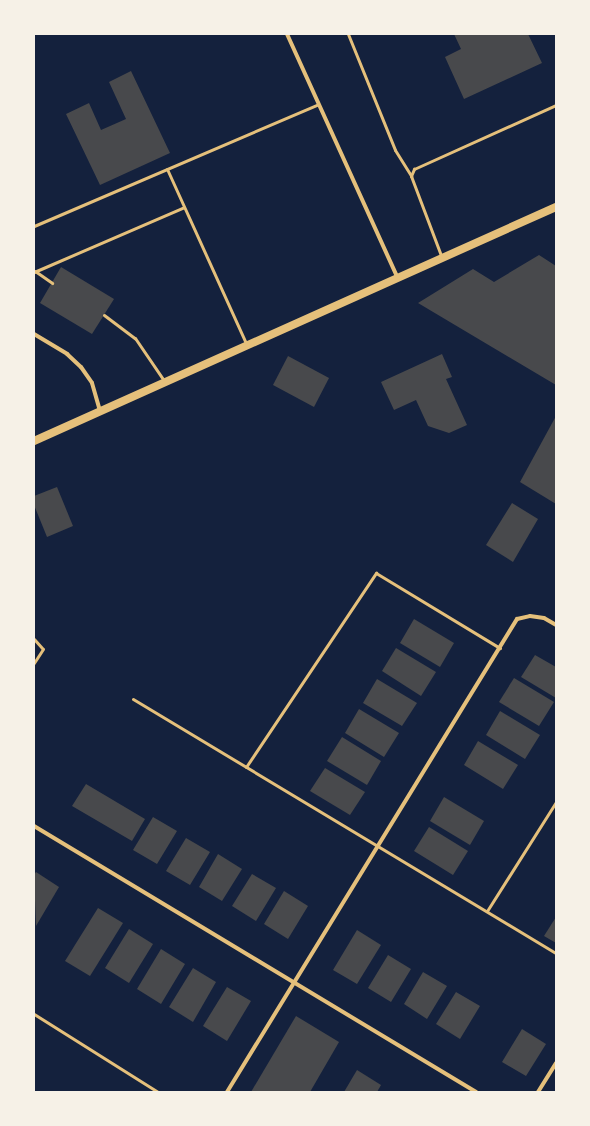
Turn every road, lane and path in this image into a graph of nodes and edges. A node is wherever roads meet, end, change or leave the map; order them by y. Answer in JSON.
{"nodes":[{"id":1,"x":287,"y":34,"type":"edge"},
{"id":2,"x":348,"y":34,"type":"edge"},
{"id":3,"x":318,"y":104,"type":"junction"},
{"id":4,"x":556,"y":105,"type":"edge"},
{"id":5,"x":167,"y":169,"type":"junction"},
{"id":6,"x":411,"y":176,"type":"junction"},
{"id":7,"x":556,"y":206,"type":"edge"},
{"id":8,"x":184,"y":207,"type":"junction"},
{"id":9,"x":34,"y":226,"type":"edge"},
{"id":10,"x":442,"y":258,"type":"junction"},
{"id":11,"x":34,"y":271,"type":"edge"},
{"id":12,"x":397,"y":277,"type":"junction"},
{"id":13,"x":52,"y":283,"type":"dead end"},
{"id":14,"x":104,"y":315,"type":"dead end"},
{"id":15,"x":34,"y":334,"type":"edge"},
{"id":16,"x":247,"y":345,"type":"junction"},
{"id":17,"x":165,"y":382,"type":"junction"},
{"id":18,"x":100,"y":411,"type":"junction"},
{"id":19,"x":34,"y":441,"type":"edge"},
{"id":20,"x":556,"y":625,"type":"edge"},
{"id":21,"x":34,"y":639,"type":"edge"},
{"id":22,"x":500,"y":648,"type":"junction"},
{"id":23,"x":34,"y":663,"type":"edge"},
{"id":24,"x":133,"y":699,"type":"dead end"},
{"id":25,"x":246,"y":767,"type":"junction"},
{"id":26,"x":556,"y":802,"type":"edge"},
{"id":27,"x":34,"y":826,"type":"edge"},
{"id":28,"x":378,"y":846,"type":"junction"},
{"id":29,"x":487,"y":911,"type":"junction"},
{"id":30,"x":556,"y":953,"type":"edge"},
{"id":31,"x":294,"y":983,"type":"junction"},
{"id":32,"x":34,"y":1014,"type":"edge"},
{"id":33,"x":556,"y":1063,"type":"edge"},
{"id":34,"x":158,"y":1092,"type":"edge"},
{"id":35,"x":227,"y":1092,"type":"edge"},
{"id":36,"x":476,"y":1092,"type":"edge"},
{"id":37,"x":538,"y":1092,"type":"edge"}],
"edges":[{"from":1,"to":3,"type":"street"},
{"from":2,"to":6,"type":"lane"},
{"from":3,"to":5,"type":"lane"},
{"from":3,"to":12,"type":"street"},
{"from":4,"to":6,"type":"lane"},
{"from":5,"to":8,"type":"lane"},
{"from":5,"to":9,"type":"lane"},
{"from":6,"to":10,"type":"lane"},
{"from":7,"to":10,"type":"main road"},
{"from":8,"to":11,"type":"lane"},
{"from":8,"to":16,"type":"lane"},
{"from":10,"to":12,"type":"main road"},
{"from":11,"to":13,"type":"lane"},
{"from":12,"to":16,"type":"main road"},
{"from":14,"to":17,"type":"lane"},
{"from":15,"to":18,"type":"street"},
{"from":16,"to":17,"type":"main road"},
{"from":17,"to":18,"type":"main road"},
{"from":18,"to":19,"type":"main road"},
{"from":20,"to":22,"type":"street"},
{"from":21,"to":23,"type":"lane"},
{"from":22,"to":25,"type":"lane"},
{"from":22,"to":28,"type":"street"},
{"from":24,"to":25,"type":"lane"},
{"from":25,"to":28,"type":"lane"},
{"from":26,"to":29,"type":"lane"},
{"from":27,"to":31,"type":"street"},
{"from":28,"to":29,"type":"lane"},
{"from":28,"to":31,"type":"street"},
{"from":29,"to":30,"type":"lane"},
{"from":31,"to":35,"type":"street"},
{"from":31,"to":36,"type":"street"},
{"from":32,"to":34,"type":"lane"},
{"from":33,"to":37,"type":"street"}]}
